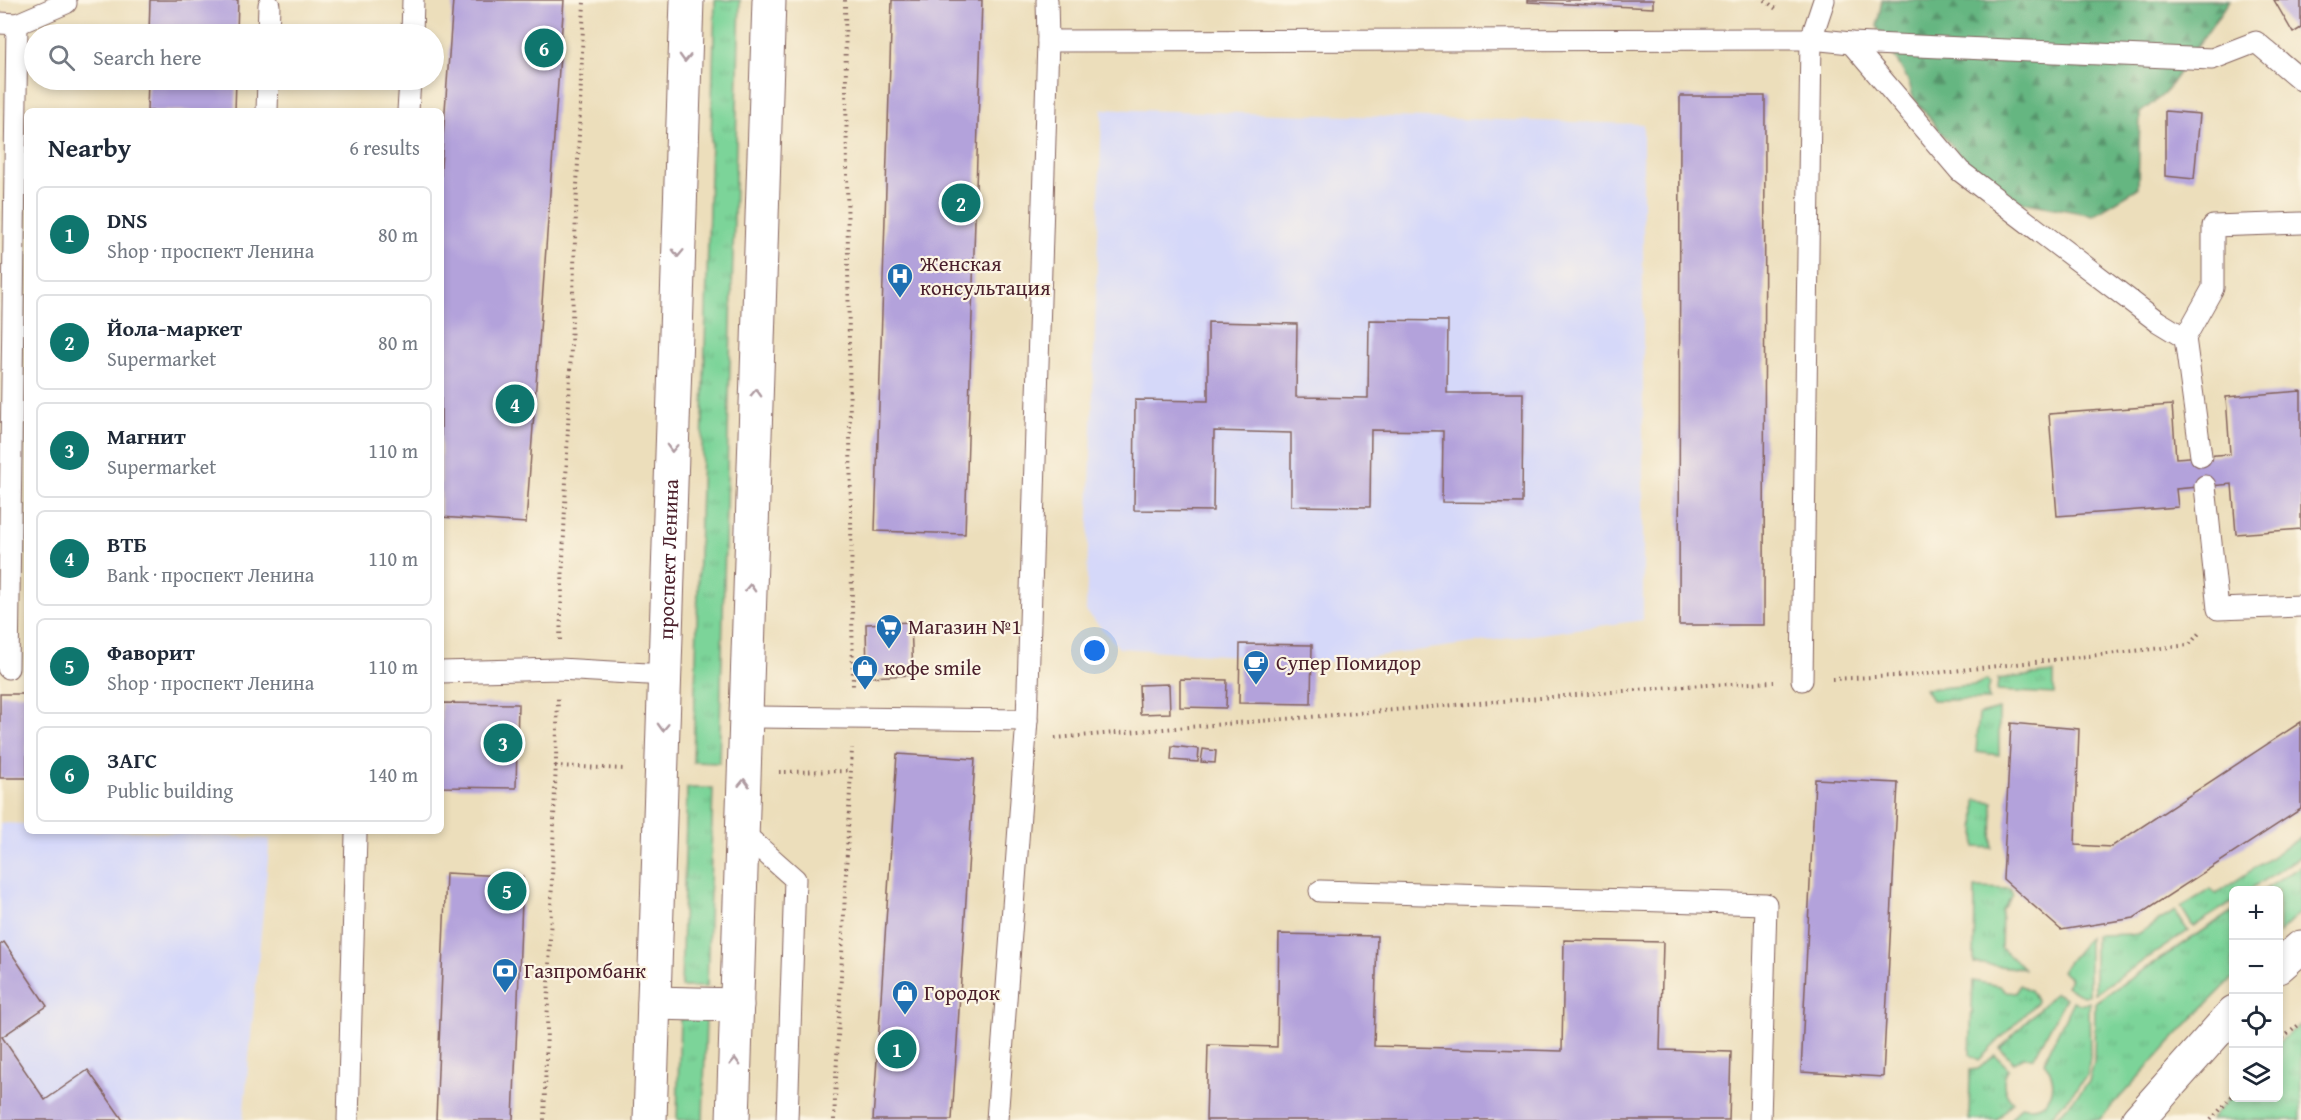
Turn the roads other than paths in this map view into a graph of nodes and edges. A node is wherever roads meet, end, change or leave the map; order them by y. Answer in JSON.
{"nodes":[{"id":1,"x":413,"y":0,"type":"edge"},
{"id":2,"x":687,"y":0,"type":"edge"},
{"id":3,"x":769,"y":0,"type":"edge"},
{"id":4,"x":1047,"y":0,"type":"edge"},
{"id":5,"x":1824,"y":0,"type":"edge"},
{"id":6,"x":66,"y":3,"type":"dead end"},
{"id":7,"x":269,"y":5,"type":"dead end"},
{"id":8,"x":8,"y":24,"type":"edge"},
{"id":9,"x":268,"y":24,"type":"edge"},
{"id":10,"x":412,"y":24,"type":"edge"},
{"id":11,"x":1811,"y":39,"type":"junction"},
{"id":12,"x":1048,"y":40,"type":"junction"},
{"id":13,"x":1851,"y":44,"type":"junction"},
{"id":14,"x":2301,"y":80,"type":"edge"},
{"id":15,"x":268,"y":90,"type":"edge"},
{"id":16,"x":409,"y":90,"type":"edge"},
{"id":17,"x":267,"y":108,"type":"edge"},
{"id":18,"x":408,"y":108,"type":"edge"},
{"id":19,"x":2301,"y":223,"type":"edge"},
{"id":20,"x":2185,"y":338,"type":"junction"},
{"id":21,"x":2201,"y":456,"type":"dead end"},
{"id":22,"x":2205,"y":486,"type":"dead end"},
{"id":23,"x":2301,"y":606,"type":"edge"},
{"id":24,"x":12,"y":668,"type":"edge"},
{"id":25,"x":444,"y":672,"type":"edge"},
{"id":26,"x":665,"y":675,"type":"junction"},
{"id":27,"x":1802,"y":680,"type":"road end"},
{"id":28,"x":746,"y":717,"type":"junction"},
{"id":29,"x":1026,"y":730,"type":"junction"},
{"id":30,"x":742,"y":832,"type":"junction"},
{"id":31,"x":356,"y":835,"type":"dead end"},
{"id":32,"x":1320,"y":891,"type":"dead end"},
{"id":33,"x":2301,"y":947,"type":"edge"},
{"id":34,"x":2283,"y":963,"type":"edge"},
{"id":35,"x":654,"y":1003,"type":"junction"},
{"id":36,"x":737,"y":1005,"type":"junction"},
{"id":37,"x":2229,"y":1018,"type":"edge"},
{"id":38,"x":348,"y":1120,"type":"edge"},
{"id":39,"x":650,"y":1120,"type":"edge"},
{"id":40,"x":733,"y":1120,"type":"edge"},
{"id":41,"x":787,"y":1120,"type":"edge"},
{"id":42,"x":997,"y":1120,"type":"edge"},
{"id":43,"x":1760,"y":1120,"type":"edge"},
{"id":44,"x":2138,"y":1120,"type":"edge"}],
"edges":[{"from":1,"to":10,"type":"lane"},
{"from":2,"to":26,"type":"main road","name":"проспект Ленина","one_way":true},
{"from":28,"to":3,"type":"main road","one_way":true},
{"from":4,"to":12,"type":"lane"},
{"from":5,"to":11,"type":"lane"},
{"from":6,"to":8,"type":"lane"},
{"from":7,"to":9,"type":"lane"},
{"from":8,"to":24,"type":"lane"},
{"from":11,"to":12,"type":"lane"},
{"from":11,"to":13,"type":"lane"},
{"from":11,"to":27,"type":"lane"},
{"from":12,"to":29,"type":"lane"},
{"from":13,"to":14,"type":"lane"},
{"from":13,"to":20,"type":"lane"},
{"from":15,"to":17,"type":"lane"},
{"from":16,"to":18,"type":"lane"},
{"from":19,"to":20,"type":"lane"},
{"from":20,"to":21,"type":"lane"},
{"from":22,"to":23,"type":"lane"},
{"from":25,"to":26,"type":"lane"},
{"from":26,"to":35,"type":"main road","name":"проспект Ленина","one_way":true},
{"from":28,"to":29,"type":"lane"},
{"from":30,"to":28,"type":"main road","one_way":true},
{"from":29,"to":42,"type":"lane"},
{"from":30,"to":36,"type":"main road"},
{"from":30,"to":41,"type":"lane"},
{"from":31,"to":38,"type":"lane"},
{"from":32,"to":43,"type":"lane"},
{"from":33,"to":34,"type":"main road"},
{"from":35,"to":36,"type":"main road"},
{"from":35,"to":39,"type":"main road","name":"проспект Ленина"},
{"from":40,"to":36,"type":"main road","one_way":true},
{"from":37,"to":44,"type":"main road"}]}
